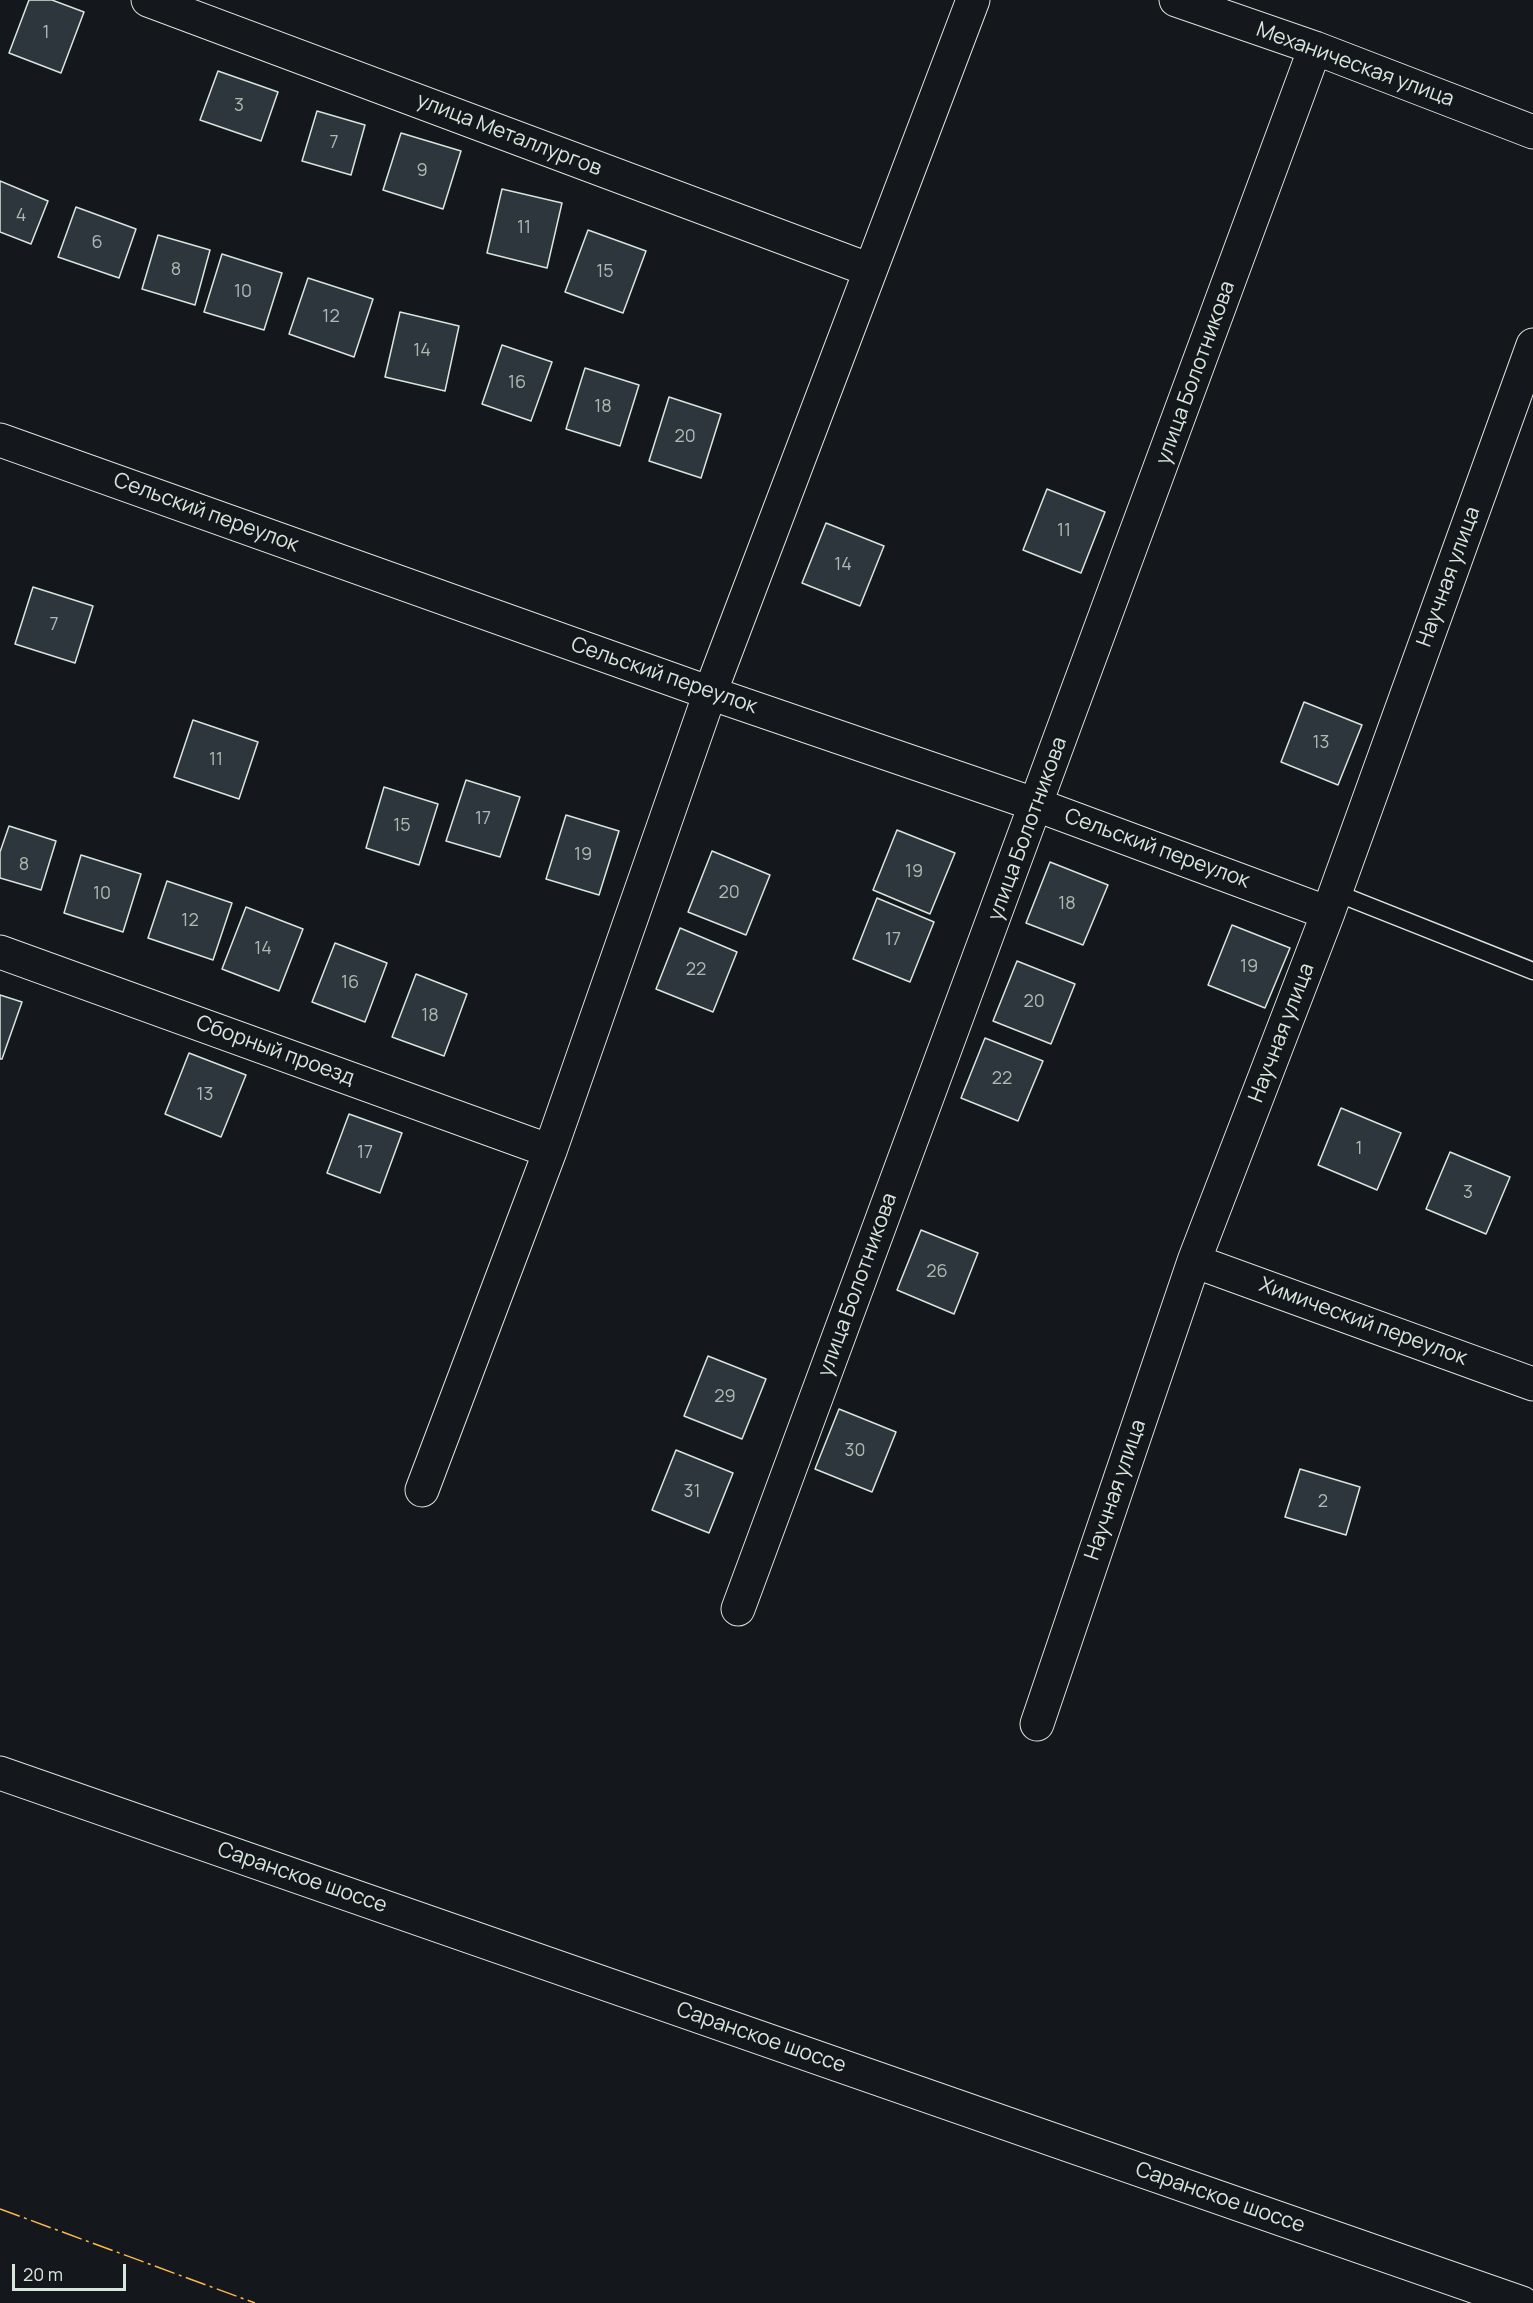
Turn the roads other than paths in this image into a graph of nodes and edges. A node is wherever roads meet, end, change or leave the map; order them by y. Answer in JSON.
{"nodes":[{"id":1,"x":148,"y":0,"type":"edge"},
{"id":2,"x":973,"y":0,"type":"edge"},
{"id":3,"x":1176,"y":0,"type":"edge"},
{"id":4,"x":1315,"y":48,"type":"junction"},
{"id":5,"x":1533,"y":132,"type":"edge"},
{"id":6,"x":870,"y":270,"type":"junction"},
{"id":7,"x":1533,"y":345,"type":"edge"},
{"id":8,"x":0,"y":440,"type":"edge"},
{"id":9,"x":710,"y":693,"type":"junction"},
{"id":10,"x":1037,"y":805,"type":"junction"},
{"id":11,"x":1331,"y":902,"type":"junction"},
{"id":12,"x":0,"y":952,"type":"edge"},
{"id":13,"x":1533,"y":971,"type":"edge"},
{"id":14,"x":550,"y":1150,"type":"junction"},
{"id":15,"x":1194,"y":1260,"type":"junction"},
{"id":16,"x":1533,"y":1384,"type":"edge"},
{"id":17,"x":422,"y":1490,"type":"dead end"},
{"id":18,"x":738,"y":1609,"type":"dead end"},
{"id":19,"x":1037,"y":1724,"type":"dead end"},
{"id":20,"x":0,"y":1773,"type":"edge"},
{"id":21,"x":1522,"y":2303,"type":"edge"}],
"edges":[{"from":1,"to":6,"type":"main road","name":"улица Металлургов"},
{"from":2,"to":6,"type":"main road"},
{"from":3,"to":4,"type":"main road","name":"Механическая улица"},
{"from":4,"to":5,"type":"main road","name":"Механическая улица"},
{"from":4,"to":10,"type":"main road","name":"улица Болотникова"},
{"from":6,"to":9,"type":"main road"},
{"from":7,"to":11,"type":"main road","name":"Научная улица"},
{"from":8,"to":9,"type":"main road","name":"Сельский переулок"},
{"from":9,"to":10,"type":"main road","name":"Сельский переулок"},
{"from":9,"to":14,"type":"main road"},
{"from":10,"to":11,"type":"main road","name":"Сельский переулок"},
{"from":10,"to":18,"type":"main road","name":"улица Болотникова"},
{"from":11,"to":13,"type":"lane"},
{"from":11,"to":15,"type":"main road","name":"Научная улица"},
{"from":12,"to":14,"type":"main road","name":"Сборный проезд"},
{"from":14,"to":17,"type":"main road"},
{"from":15,"to":16,"type":"main road","name":"Химический переулок"},
{"from":15,"to":19,"type":"main road","name":"Научная улица"},
{"from":20,"to":21,"type":"main road","name":"Саранское шоссе"}]}
